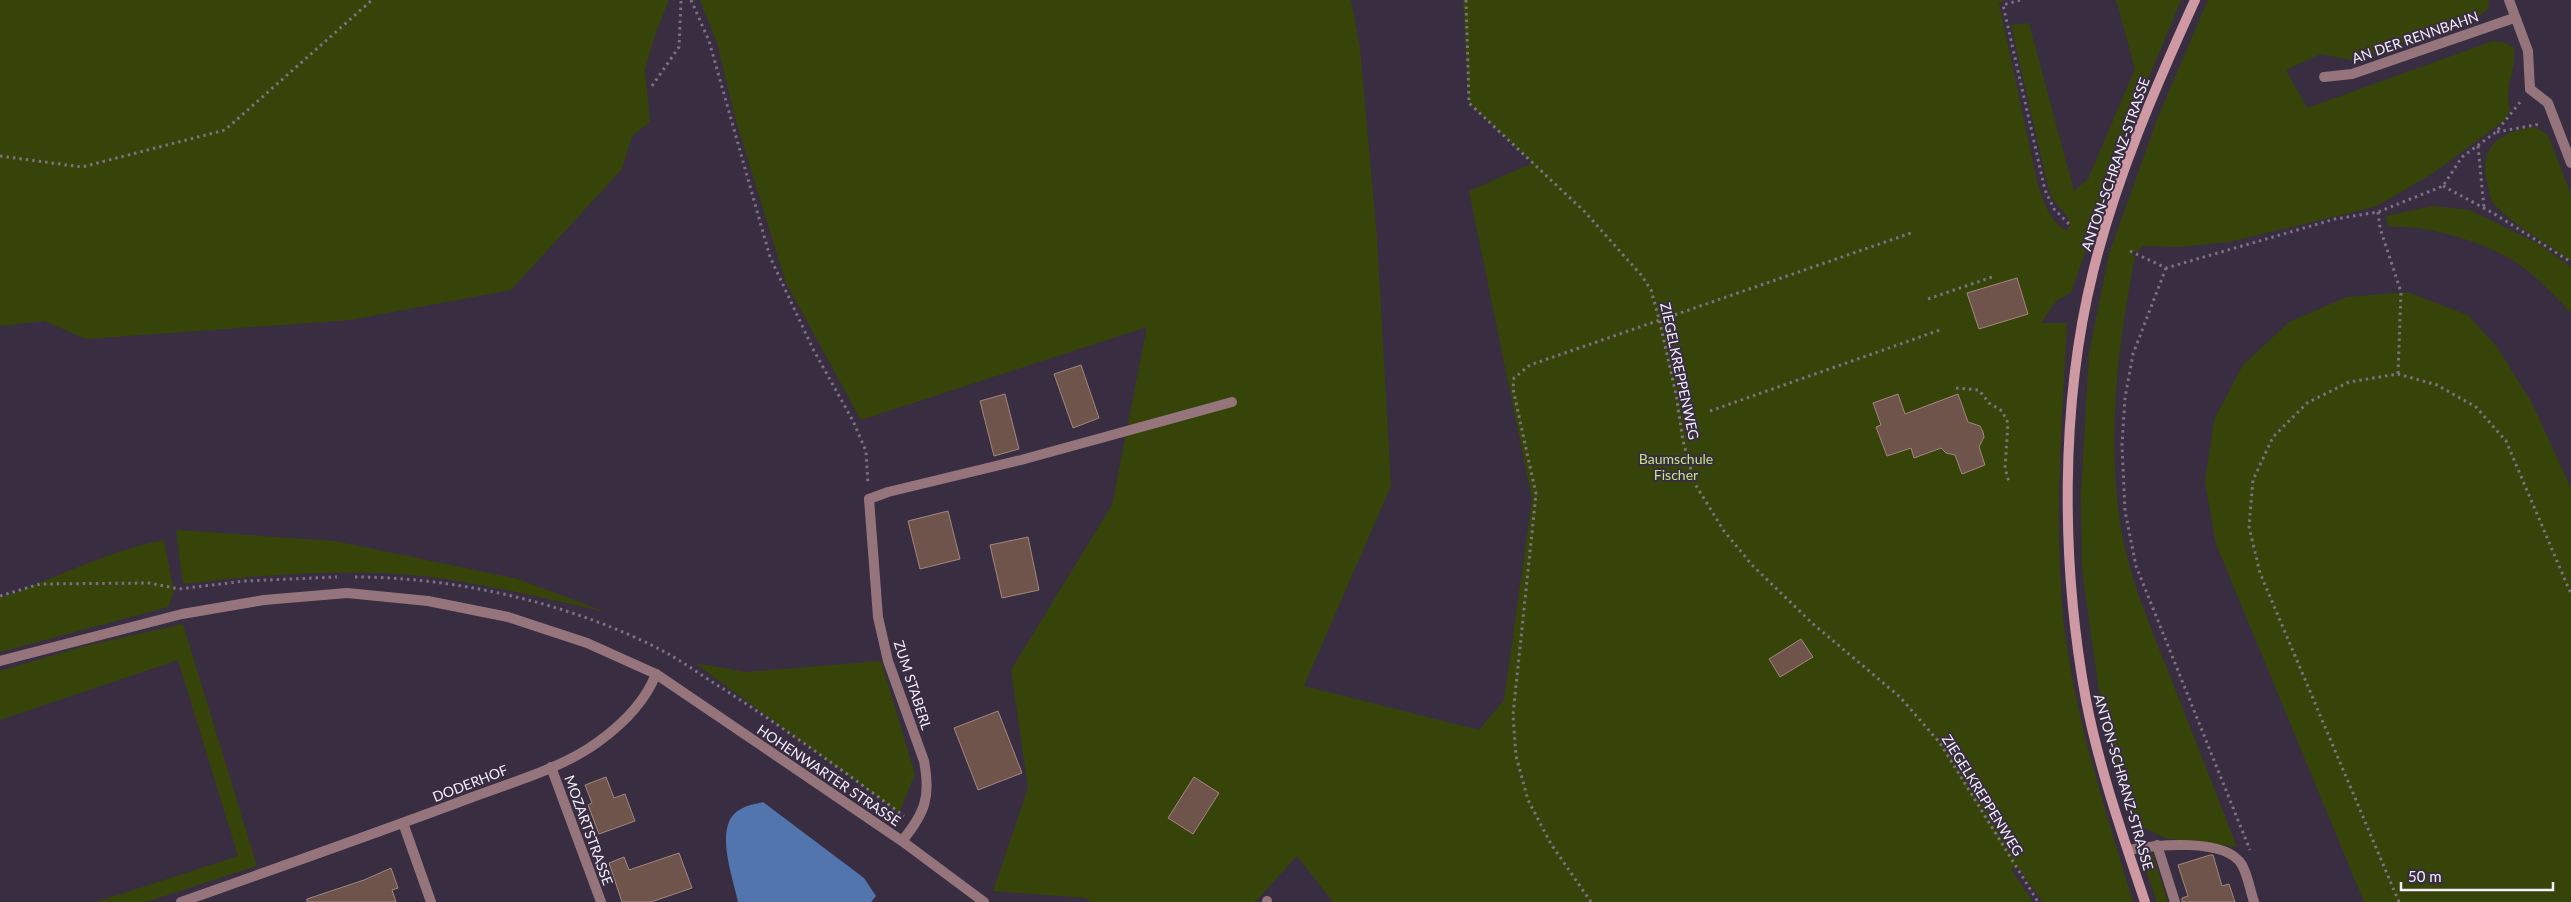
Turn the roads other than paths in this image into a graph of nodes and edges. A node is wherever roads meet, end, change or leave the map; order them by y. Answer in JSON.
{"nodes":[{"id":1,"x":2195,"y":0,"type":"edge"},
{"id":2,"x":2509,"y":0,"type":"edge"},
{"id":3,"x":2514,"y":18,"type":"junction"},
{"id":4,"x":2324,"y":77,"type":"dead end"},
{"id":5,"x":2571,"y":163,"type":"edge"},
{"id":6,"x":1232,"y":402,"type":"dead end"},
{"id":7,"x":0,"y":661,"type":"edge"},
{"id":8,"x":656,"y":674,"type":"junction"},
{"id":9,"x":552,"y":767,"type":"junction"},
{"id":10,"x":403,"y":823,"type":"junction"},
{"id":11,"x":902,"y":841,"type":"junction"},
{"id":12,"x":2157,"y":845,"type":"junction"},
{"id":13,"x":2128,"y":850,"type":"junction"},
{"id":14,"x":180,"y":902,"type":"edge"},
{"id":15,"x":432,"y":902,"type":"edge"},
{"id":16,"x":601,"y":902,"type":"edge"},
{"id":17,"x":984,"y":902,"type":"edge"},
{"id":18,"x":2145,"y":902,"type":"edge"},
{"id":19,"x":2175,"y":902,"type":"edge"},
{"id":20,"x":2254,"y":902,"type":"edge"}],
"edges":[{"from":1,"to":13,"type":"main road","name":"ANTON-SCHRANZ-STRASSE"},
{"from":2,"to":3,"type":"street"},
{"from":3,"to":4,"type":"street","name":"AN DER RENNBAHN"},
{"from":3,"to":5,"type":"street"},
{"from":6,"to":11,"type":"street","name":"ZUM STABERL"},
{"from":7,"to":8,"type":"street","name":"HOHENWARTER STRASSE"},
{"from":8,"to":9,"type":"street","name":"DODERHOF"},
{"from":8,"to":11,"type":"street","name":"HOHENWARTER STRASSE"},
{"from":9,"to":10,"type":"street","name":"DODERHOF"},
{"from":9,"to":16,"type":"street","name":"MOZARTSTRASSE"},
{"from":10,"to":14,"type":"street","name":"DODERHOF"},
{"from":10,"to":15,"type":"street"},
{"from":11,"to":17,"type":"street","name":"HOHENWARTER STRASSE"},
{"from":12,"to":13,"type":"street"},
{"from":12,"to":19,"type":"street"},
{"from":12,"to":20,"type":"street"},
{"from":13,"to":18,"type":"main road","name":"ANTON-SCHRANZ-STRASSE"}]}
